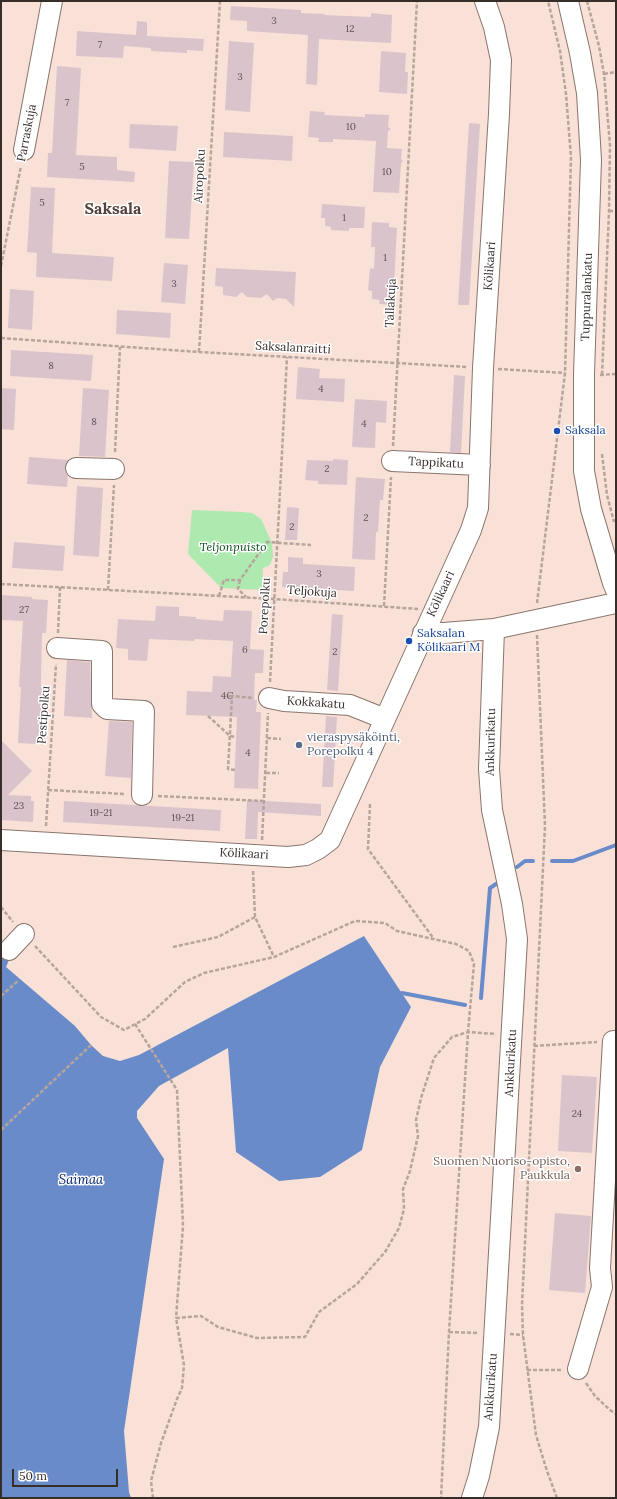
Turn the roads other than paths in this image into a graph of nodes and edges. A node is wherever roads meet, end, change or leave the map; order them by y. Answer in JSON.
{"nodes":[{"id":1,"x":52,"y":1,"type":"edge"},
{"id":2,"x":485,"y":1,"type":"edge"},
{"id":3,"x":568,"y":1,"type":"edge"},
{"id":4,"x":24,"y":150,"type":"road end"},
{"id":5,"x":392,"y":461,"type":"road end"},
{"id":6,"x":480,"y":465,"type":"junction"},
{"id":7,"x":76,"y":468,"type":"dead end"},
{"id":8,"x":114,"y":469,"type":"dead end"},
{"id":9,"x":616,"y":590,"type":"edge"},
{"id":10,"x":616,"y":603,"type":"edge"},
{"id":11,"x":494,"y":629,"type":"junction"},
{"id":12,"x":423,"y":633,"type":"junction"},
{"id":13,"x":57,"y":648,"type":"road end"},
{"id":14,"x":269,"y":698,"type":"road end"},
{"id":15,"x":385,"y":719,"type":"junction"},
{"id":16,"x":142,"y":795,"type":"dead end"},
{"id":17,"x":1,"y":840,"type":"edge"},
{"id":18,"x":24,"y":934,"type":"road end"},
{"id":19,"x":9,"y":950,"type":"dead end"},
{"id":20,"x":615,"y":1041,"type":"edge"},
{"id":21,"x":612,"y":1128,"type":"edge"},
{"id":22,"x":616,"y":1218,"type":"edge"},
{"id":23,"x":600,"y":1268,"type":"junction"},
{"id":24,"x":578,"y":1369,"type":"dead end"},
{"id":25,"x":472,"y":1498,"type":"edge"}],
"edges":[{"from":1,"to":4,"type":"street","name":"Parraskuja"},
{"from":2,"to":6,"type":"street","name":"Kölikaari"},
{"from":3,"to":9,"type":"street","name":"Tuppuralankatu"},
{"from":5,"to":6,"type":"street","name":"Tappikatu"},
{"from":6,"to":12,"type":"street","name":"Kölikaari"},
{"from":7,"to":8,"type":"street"},
{"from":10,"to":11,"type":"street"},
{"from":11,"to":12,"type":"street"},
{"from":11,"to":25,"type":"street","name":"Ankkurikatu"},
{"from":12,"to":15,"type":"street","name":"Kölikaari"},
{"from":13,"to":16,"type":"street"},
{"from":14,"to":15,"type":"street","name":"Kokkakatu"},
{"from":15,"to":17,"type":"street","name":"Kölikaari"},
{"from":18,"to":19,"type":"street"},
{"from":20,"to":21,"type":"street"},
{"from":21,"to":23,"type":"street"},
{"from":22,"to":23,"type":"street"},
{"from":23,"to":24,"type":"street"}]}
